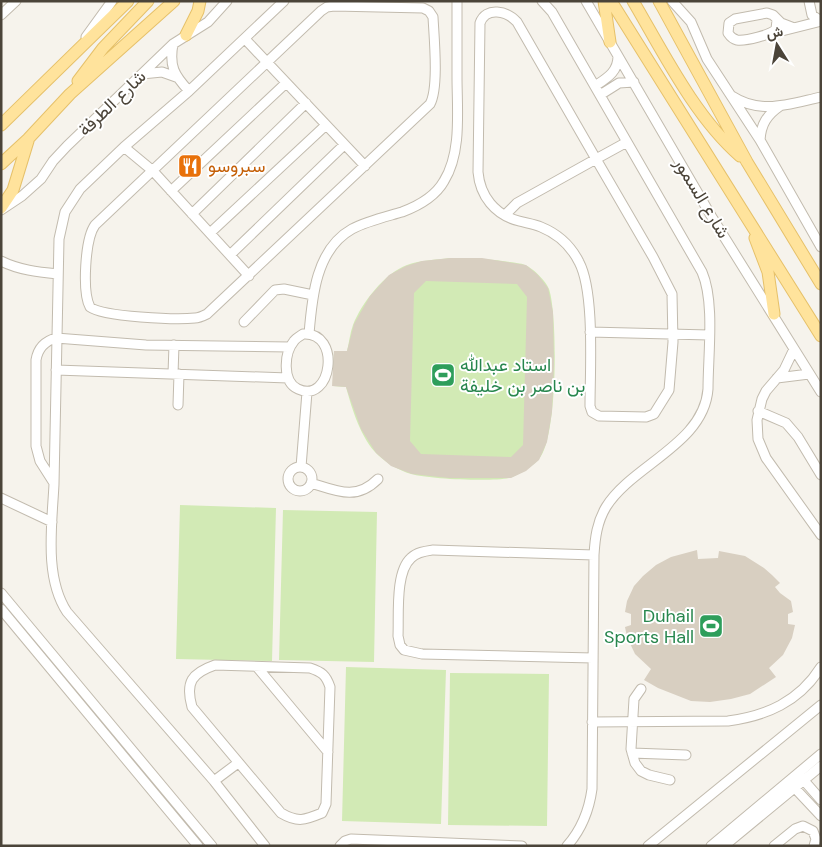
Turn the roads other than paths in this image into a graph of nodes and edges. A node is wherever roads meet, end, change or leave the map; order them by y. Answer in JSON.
{"nodes":[{"id":1,"x":16,"y":1,"type":"edge"},
{"id":2,"x":112,"y":1,"type":"edge"},
{"id":3,"x":128,"y":1,"type":"edge"},
{"id":4,"x":148,"y":1,"type":"edge"},
{"id":5,"x":174,"y":1,"type":"edge"},
{"id":6,"x":200,"y":1,"type":"edge"},
{"id":7,"x":227,"y":1,"type":"edge"},
{"id":8,"x":284,"y":1,"type":"edge"},
{"id":9,"x":457,"y":1,"type":"edge"},
{"id":10,"x":542,"y":1,"type":"edge"},
{"id":11,"x":586,"y":1,"type":"edge"},
{"id":12,"x":604,"y":1,"type":"edge"},
{"id":13,"x":611,"y":1,"type":"edge"},
{"id":14,"x":633,"y":1,"type":"edge"},
{"id":15,"x":659,"y":1,"type":"edge"},
{"id":16,"x":672,"y":1,"type":"edge"},
{"id":17,"x":809,"y":1,"type":"edge"},
{"id":18,"x":1,"y":15,"type":"edge"},
{"id":19,"x":777,"y":20,"type":"junction"},
{"id":20,"x":821,"y":21,"type":"edge"},
{"id":21,"x":794,"y":28,"type":"junction"},
{"id":22,"x":770,"y":34,"type":"junction"},
{"id":23,"x":186,"y":35,"type":"junction"},
{"id":24,"x":245,"y":39,"type":"junction"},
{"id":25,"x":610,"y":42,"type":"junction"},
{"id":26,"x":172,"y":44,"type":"junction"},
{"id":27,"x":76,"y":50,"type":"junction"},
{"id":28,"x":618,"y":55,"type":"junction"},
{"id":29,"x":267,"y":63,"type":"junction"},
{"id":30,"x":142,"y":74,"type":"junction"},
{"id":31,"x":176,"y":77,"type":"junction"},
{"id":32,"x":634,"y":82,"type":"junction"},
{"id":33,"x":286,"y":83,"type":"junction"},
{"id":34,"x":594,"y":86,"type":"junction"},
{"id":35,"x":189,"y":91,"type":"junction"},
{"id":36,"x":70,"y":94,"type":"junction"},
{"id":37,"x":729,"y":94,"type":"junction"},
{"id":38,"x":600,"y":95,"type":"junction"},
{"id":39,"x":821,"y":97,"type":"edge"},
{"id":40,"x":306,"y":103,"type":"junction"},
{"id":41,"x":782,"y":105,"type":"junction"},
{"id":42,"x":326,"y":125,"type":"junction"},
{"id":43,"x":1,"y":126,"type":"edge"},
{"id":44,"x":28,"y":139,"type":"junction"},
{"id":45,"x":760,"y":140,"type":"junction"},
{"id":46,"x":627,"y":142,"type":"junction"},
{"id":47,"x":344,"y":144,"type":"junction"},
{"id":48,"x":124,"y":147,"type":"junction"},
{"id":49,"x":596,"y":159,"type":"junction"},
{"id":50,"x":747,"y":162,"type":"junction"},
{"id":51,"x":1,"y":164,"type":"edge"},
{"id":52,"x":365,"y":166,"type":"junction"},
{"id":53,"x":153,"y":171,"type":"junction"},
{"id":54,"x":171,"y":191,"type":"junction"},
{"id":55,"x":1,"y":209,"type":"edge"},
{"id":56,"x":192,"y":214,"type":"junction"},
{"id":57,"x":505,"y":215,"type":"junction"},
{"id":58,"x":752,"y":227,"type":"junction"},
{"id":59,"x":210,"y":233,"type":"junction"},
{"id":60,"x":821,"y":248,"type":"edge"},
{"id":61,"x":230,"y":255,"type":"junction"},
{"id":62,"x":1,"y":261,"type":"edge"},
{"id":63,"x":58,"y":274,"type":"junction"},
{"id":64,"x":249,"y":276,"type":"junction"},
{"id":65,"x":821,"y":284,"type":"edge"},
{"id":66,"x":313,"y":295,"type":"junction"},
{"id":67,"x":774,"y":314,"type":"junction"},
{"id":68,"x":244,"y":322,"type":"dead end"},
{"id":69,"x":590,"y":332,"type":"junction"},
{"id":70,"x":310,"y":334,"type":"junction"},
{"id":71,"x":673,"y":335,"type":"junction"},
{"id":72,"x":709,"y":335,"type":"junction"},
{"id":73,"x":821,"y":336,"type":"edge"},
{"id":74,"x":56,"y":338,"type":"junction"},
{"id":75,"x":174,"y":346,"type":"junction"},
{"id":76,"x":290,"y":347,"type":"junction"},
{"id":77,"x":794,"y":350,"type":"junction"},
{"id":78,"x":56,"y":370,"type":"junction"},
{"id":79,"x":176,"y":374,"type":"junction"},
{"id":80,"x":809,"y":374,"type":"junction"},
{"id":81,"x":288,"y":378,"type":"junction"},
{"id":82,"x":776,"y":378,"type":"junction"},
{"id":83,"x":307,"y":392,"type":"junction"},
{"id":84,"x":821,"y":392,"type":"edge"},
{"id":85,"x":178,"y":405,"type":"dead end"},
{"id":86,"x":758,"y":411,"type":"junction"},
{"id":87,"x":300,"y":467,"type":"junction"},
{"id":88,"x":821,"y":475,"type":"edge"},
{"id":89,"x":378,"y":479,"type":"dead end"},
{"id":90,"x":311,"y":483,"type":"junction"},
{"id":91,"x":54,"y":484,"type":"junction"},
{"id":92,"x":1,"y":498,"type":"edge"},
{"id":93,"x":52,"y":522,"type":"junction"},
{"id":94,"x":821,"y":535,"type":"edge"},
{"id":95,"x":594,"y":555,"type":"junction"},
{"id":96,"x":1,"y":593,"type":"edge"},
{"id":97,"x":1,"y":609,"type":"edge"},
{"id":98,"x":593,"y":658,"type":"junction"},
{"id":99,"x":257,"y":667,"type":"junction"},
{"id":100,"x":821,"y":667,"type":"edge"},
{"id":101,"x":641,"y":689,"type":"dead end"},
{"id":102,"x":821,"y":705,"type":"edge"},
{"id":103,"x":632,"y":721,"type":"junction"},
{"id":104,"x":592,"y":722,"type":"junction"},
{"id":105,"x":328,"y":752,"type":"junction"},
{"id":106,"x":632,"y":754,"type":"junction"},
{"id":107,"x":686,"y":754,"type":"dead end"},
{"id":108,"x":821,"y":754,"type":"edge"},
{"id":109,"x":238,"y":763,"type":"junction"},
{"id":110,"x":821,"y":766,"type":"edge"},
{"id":111,"x":801,"y":776,"type":"junction"},
{"id":112,"x":670,"y":780,"type":"dead end"},
{"id":113,"x":214,"y":781,"type":"junction"},
{"id":114,"x":791,"y":784,"type":"junction"},
{"id":115,"x":821,"y":800,"type":"edge"},
{"id":116,"x":821,"y":816,"type":"edge"},
{"id":117,"x":198,"y":846,"type":"edge"},
{"id":118,"x":212,"y":846,"type":"edge"},
{"id":119,"x":265,"y":846,"type":"edge"},
{"id":120,"x":340,"y":846,"type":"edge"},
{"id":121,"x":522,"y":846,"type":"edge"},
{"id":122,"x":567,"y":846,"type":"edge"},
{"id":123,"x":648,"y":846,"type":"edge"},
{"id":124,"x":711,"y":846,"type":"edge"},
{"id":125,"x":724,"y":846,"type":"edge"},
{"id":126,"x":774,"y":846,"type":"edge"},
{"id":127,"x":814,"y":846,"type":"edge"}],
"edges":[{"from":1,"to":18,"type":"street"},
{"from":2,"to":27,"type":"street"},
{"from":3,"to":27,"type":"main road"},
{"from":4,"to":36,"type":"main road"},
{"from":5,"to":36,"type":"main road","name":"شارع الطرفة"},
{"from":6,"to":23,"type":"main road"},
{"from":7,"to":23,"type":"street","name":"شارع الطرفة"},
{"from":8,"to":24,"type":"street"},
{"from":9,"to":66,"type":"street"},
{"from":10,"to":34,"type":"street"},
{"from":11,"to":25,"type":"street","name":"شارع السمور"},
{"from":12,"to":25,"type":"main road"},
{"from":13,"to":58,"type":"main road","name":"شارع السمور"},
{"from":14,"to":50,"type":"main road"},
{"from":15,"to":50,"type":"main road"},
{"from":16,"to":37,"type":"street"},
{"from":17,"to":20,"type":"street"},
{"from":19,"to":21,"type":"street"},
{"from":19,"to":22,"type":"street"},
{"from":19,"to":22,"type":"street"},
{"from":20,"to":21,"type":"street"},
{"from":21,"to":22,"type":"street"},
{"from":23,"to":26,"type":"street","name":"شارع الطرفة"},
{"from":24,"to":29,"type":"street"},
{"from":24,"to":35,"type":"street"},
{"from":25,"to":28,"type":"street","name":"شارع السمور"},
{"from":26,"to":30,"type":"street","name":"شارع الطرفة"},
{"from":26,"to":31,"type":"street"},
{"from":27,"to":43,"type":"main road"},
{"from":28,"to":32,"type":"street","name":"شارع السمور"},
{"from":28,"to":34,"type":"street"},
{"from":29,"to":33,"type":"street"},
{"from":29,"to":52,"type":"street"},
{"from":29,"to":53,"type":"street"},
{"from":30,"to":31,"type":"street"},
{"from":30,"to":55,"type":"street","name":"شارع الطرفة"},
{"from":31,"to":35,"type":"street"},
{"from":32,"to":38,"type":"street"},
{"from":32,"to":67,"type":"street","name":"شارع السمور"},
{"from":33,"to":40,"type":"street"},
{"from":33,"to":54,"type":"street"},
{"from":34,"to":38,"type":"street"},
{"from":35,"to":48,"type":"street"},
{"from":36,"to":44,"type":"main road","name":"شارع الطرفة"},
{"from":37,"to":41,"type":"street"},
{"from":37,"to":45,"type":"street"},
{"from":38,"to":46,"type":"street"},
{"from":39,"to":41,"type":"street"},
{"from":40,"to":42,"type":"street"},
{"from":40,"to":56,"type":"street"},
{"from":41,"to":45,"type":"street"},
{"from":42,"to":47,"type":"street"},
{"from":42,"to":59,"type":"street"},
{"from":44,"to":51,"type":"main road","name":"شارع الطرفة"},
{"from":44,"to":55,"type":"main road"},
{"from":45,"to":60,"type":"street"},
{"from":46,"to":49,"type":"street"},
{"from":46,"to":72,"type":"street"},
{"from":47,"to":52,"type":"street"},
{"from":47,"to":61,"type":"street"},
{"from":48,"to":53,"type":"street"},
{"from":48,"to":63,"type":"street"},
{"from":49,"to":57,"type":"street"},
{"from":49,"to":57,"type":"street"},
{"from":49,"to":71,"type":"street"},
{"from":50,"to":65,"type":"main road"},
{"from":52,"to":64,"type":"street"},
{"from":53,"to":54,"type":"street"},
{"from":53,"to":64,"type":"street"},
{"from":54,"to":56,"type":"street"},
{"from":56,"to":59,"type":"street"},
{"from":57,"to":69,"type":"street"},
{"from":58,"to":67,"type":"main road"},
{"from":58,"to":73,"type":"main road","name":"شارع السمور"},
{"from":59,"to":61,"type":"street"},
{"from":61,"to":64,"type":"street"},
{"from":62,"to":63,"type":"street"},
{"from":63,"to":74,"type":"street"},
{"from":66,"to":68,"type":"street"},
{"from":66,"to":70,"type":"street"},
{"from":67,"to":77,"type":"street","name":"شارع السمور"},
{"from":69,"to":71,"type":"street"},
{"from":69,"to":71,"type":"street"},
{"from":70,"to":76,"type":"street"},
{"from":70,"to":83,"type":"street"},
{"from":71,"to":72,"type":"street"},
{"from":72,"to":95,"type":"street"},
{"from":74,"to":75,"type":"street"},
{"from":74,"to":78,"type":"street"},
{"from":74,"to":91,"type":"street"},
{"from":75,"to":76,"type":"street"},
{"from":75,"to":79,"type":"street"},
{"from":76,"to":81,"type":"street"},
{"from":77,"to":80,"type":"street","name":"شارع السمور"},
{"from":77,"to":82,"type":"street"},
{"from":78,"to":79,"type":"street"},
{"from":78,"to":91,"type":"street"},
{"from":79,"to":81,"type":"street"},
{"from":79,"to":85,"type":"street"},
{"from":80,"to":82,"type":"street"},
{"from":80,"to":84,"type":"street","name":"شارع السمور"},
{"from":81,"to":83,"type":"street"},
{"from":82,"to":86,"type":"street"},
{"from":83,"to":87,"type":"street"},
{"from":86,"to":88,"type":"street"},
{"from":86,"to":94,"type":"street"},
{"from":87,"to":90,"type":"street"},
{"from":87,"to":90,"type":"street"},
{"from":89,"to":90,"type":"street"},
{"from":91,"to":93,"type":"street"},
{"from":92,"to":93,"type":"street"},
{"from":93,"to":113,"type":"street"},
{"from":95,"to":98,"type":"street"},
{"from":95,"to":98,"type":"street"},
{"from":96,"to":118,"type":"street"},
{"from":97,"to":117,"type":"street"},
{"from":98,"to":104,"type":"street"},
{"from":99,"to":105,"type":"street"},
{"from":99,"to":105,"type":"street"},
{"from":99,"to":109,"type":"street"},
{"from":100,"to":103,"type":"street"},
{"from":101,"to":103,"type":"street"},
{"from":102,"to":123,"type":"street"},
{"from":103,"to":104,"type":"street"},
{"from":103,"to":106,"type":"street"},
{"from":104,"to":122,"type":"street"},
{"from":105,"to":109,"type":"street"},
{"from":106,"to":107,"type":"street"},
{"from":106,"to":112,"type":"street"},
{"from":108,"to":111,"type":"street"},
{"from":109,"to":113,"type":"street"},
{"from":110,"to":111,"type":"street"},
{"from":111,"to":114,"type":"street"},
{"from":111,"to":115,"type":"street"},
{"from":113,"to":119,"type":"street"},
{"from":114,"to":116,"type":"street"},
{"from":114,"to":124,"type":"street"},
{"from":114,"to":125,"type":"street"},
{"from":120,"to":121,"type":"street"},
{"from":126,"to":127,"type":"street"}]}
